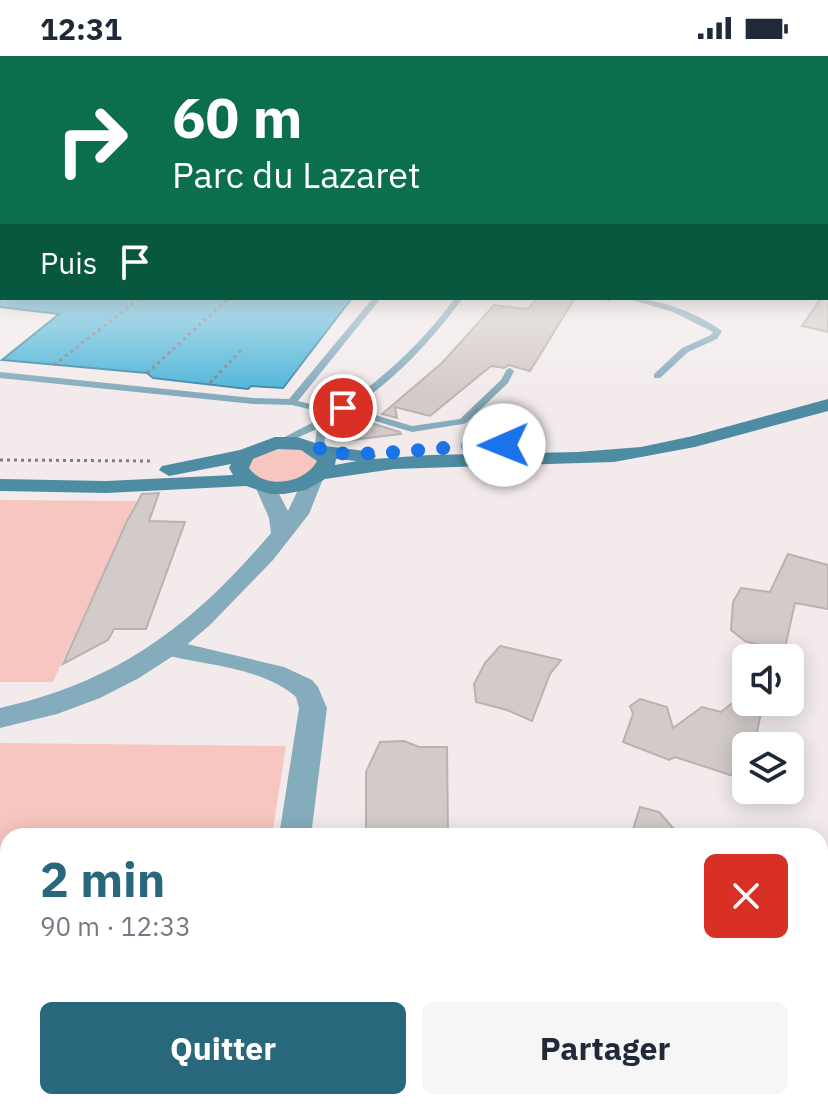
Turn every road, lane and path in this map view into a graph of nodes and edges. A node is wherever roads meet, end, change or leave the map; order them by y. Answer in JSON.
{"nodes":[{"id":1,"x":137,"y":300,"type":"edge"},
{"id":2,"x":227,"y":300,"type":"edge"},
{"id":3,"x":375,"y":300,"type":"edge"},
{"id":4,"x":458,"y":300,"type":"edge"},
{"id":5,"x":637,"y":300,"type":"edge"},
{"id":6,"x":243,"y":348,"type":"dead end"},
{"id":7,"x":54,"y":365,"type":"dead end"},
{"id":8,"x":510,"y":371,"type":"dead end"},
{"id":9,"x":147,"y":373,"type":"dead end"},
{"id":10,"x":0,"y":375,"type":"edge"},
{"id":11,"x":657,"y":376,"type":"dead end"},
{"id":12,"x":209,"y":384,"type":"dead end"},
{"id":13,"x":828,"y":399,"type":"edge"},
{"id":14,"x":292,"y":402,"type":"junction"},
{"id":15,"x":828,"y":405,"type":"edge"},
{"id":16,"x":338,"y":410,"type":"junction"},
{"id":17,"x":322,"y":424,"type":"junction"},
{"id":18,"x":275,"y":443,"type":"junction"},
{"id":19,"x":320,"y":451,"type":"junction"},
{"id":20,"x":245,"y":455,"type":"junction"},
{"id":21,"x":0,"y":460,"type":"edge"},
{"id":22,"x":159,"y":461,"type":"dead end"},
{"id":23,"x":0,"y":472,"type":"edge"},
{"id":24,"x":317,"y":477,"type":"junction"},
{"id":25,"x":258,"y":483,"type":"junction"},
{"id":26,"x":0,"y":485,"type":"edge"},
{"id":27,"x":281,"y":532,"type":"junction"},
{"id":28,"x":170,"y":648,"type":"junction"},
{"id":29,"x":0,"y":718,"type":"edge"},
{"id":30,"x":296,"y":828,"type":"edge"}],
"edges":[{"from":1,"to":7,"type":"path"},
{"from":2,"to":9,"type":"path"},
{"from":3,"to":14,"type":"lane"},
{"from":4,"to":16,"type":"lane"},
{"from":5,"to":11,"type":"lane"},
{"from":6,"to":12,"type":"path"},
{"from":8,"to":16,"type":"lane"},
{"from":10,"to":14,"type":"lane"},
{"from":13,"to":19,"type":"main road"},
{"from":14,"to":16,"type":"lane"},
{"from":15,"to":24,"type":"main road"},
{"from":16,"to":17,"type":"lane"},
{"from":17,"to":18,"type":"lane"},
{"from":17,"to":19,"type":"lane"},
{"from":18,"to":19,"type":"main road"},
{"from":18,"to":20,"type":"main road"},
{"from":19,"to":24,"type":"main road"},
{"from":20,"to":23,"type":"main road"},
{"from":20,"to":25,"type":"main road"},
{"from":21,"to":22,"type":"path"},
{"from":24,"to":25,"type":"main road"},
{"from":24,"to":27,"type":"street"},
{"from":25,"to":26,"type":"main road"},
{"from":25,"to":27,"type":"street"},
{"from":27,"to":28,"type":"street"},
{"from":28,"to":29,"type":"street"},
{"from":28,"to":30,"type":"street"}]}
